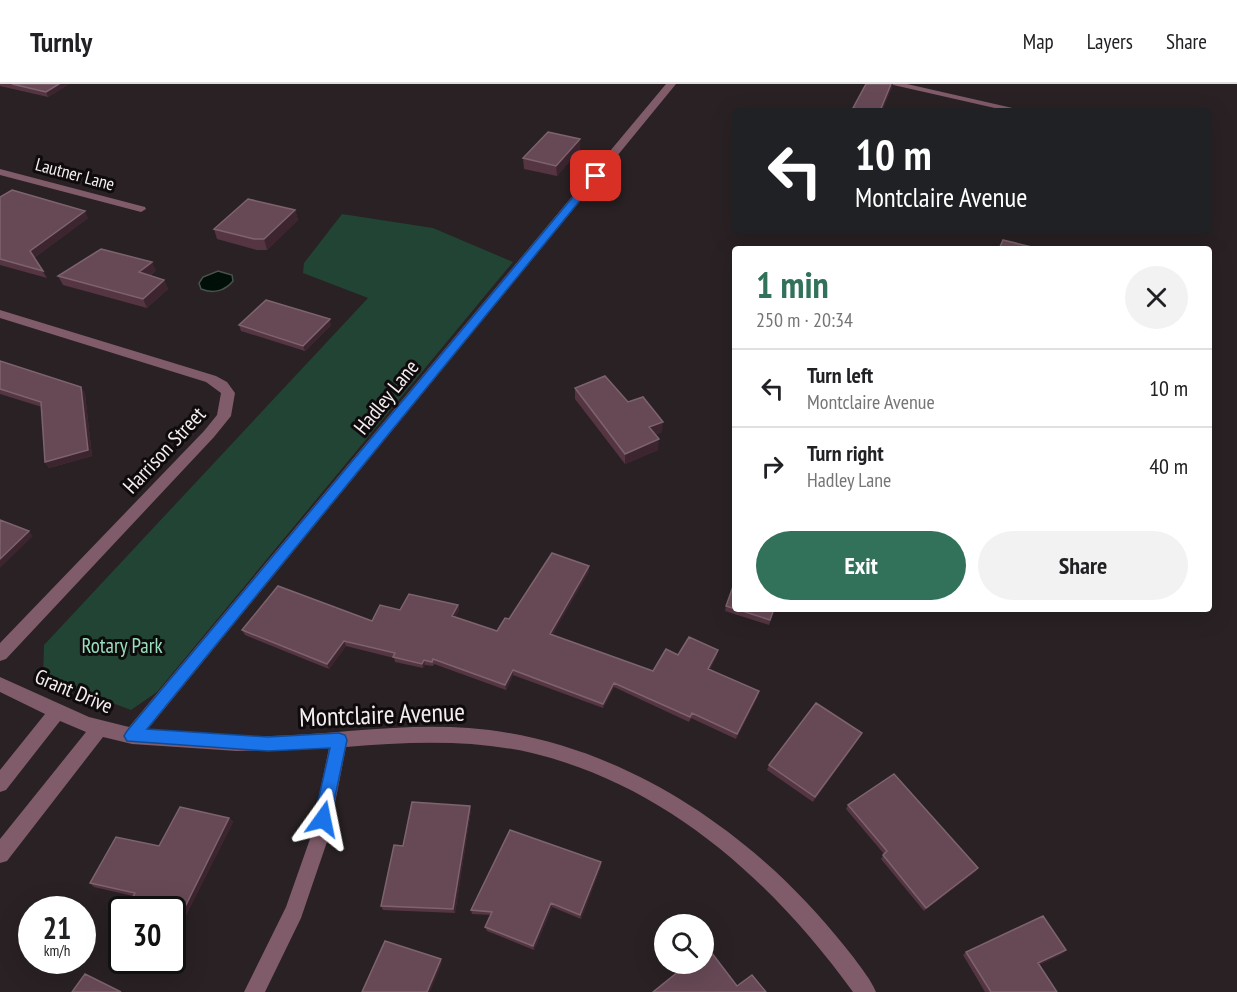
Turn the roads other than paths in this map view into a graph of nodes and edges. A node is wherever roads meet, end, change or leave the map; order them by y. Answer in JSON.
{"nodes":[{"id":1,"x":671,"y":84,"type":"edge"},
{"id":2,"x":894,"y":84,"type":"edge"},
{"id":3,"x":1007,"y":108,"type":"edge"},
{"id":4,"x":0,"y":172,"type":"edge"},
{"id":5,"x":141,"y":209,"type":"dead end"},
{"id":6,"x":0,"y":314,"type":"edge"},
{"id":7,"x":0,"y":654,"type":"edge"},
{"id":8,"x":0,"y":684,"type":"edge"},
{"id":9,"x":58,"y":711,"type":"junction"},
{"id":10,"x":99,"y":729,"type":"junction"},
{"id":11,"x":132,"y":736,"type":"junction"},
{"id":12,"x":339,"y":740,"type":"junction"},
{"id":13,"x":0,"y":784,"type":"edge"},
{"id":14,"x":0,"y":854,"type":"edge"},
{"id":15,"x":254,"y":992,"type":"edge"},
{"id":16,"x":866,"y":992,"type":"edge"}],
"edges":[{"from":1,"to":11,"type":"street","name":"Hadley Lane"},
{"from":2,"to":3,"type":"street"},
{"from":4,"to":5,"type":"street","name":"Lautner Lane"},
{"from":6,"to":7,"type":"street","name":"Harrison Street"},
{"from":8,"to":9,"type":"street","name":"Grant Drive"},
{"from":9,"to":10,"type":"street","name":"Grant Drive"},
{"from":9,"to":13,"type":"street"},
{"from":10,"to":11,"type":"street","name":"Grant Drive"},
{"from":10,"to":14,"type":"street"},
{"from":11,"to":12,"type":"street","name":"Montclaire Avenue"},
{"from":12,"to":15,"type":"street"},
{"from":12,"to":16,"type":"street","name":"Montclaire Avenue"}]}
